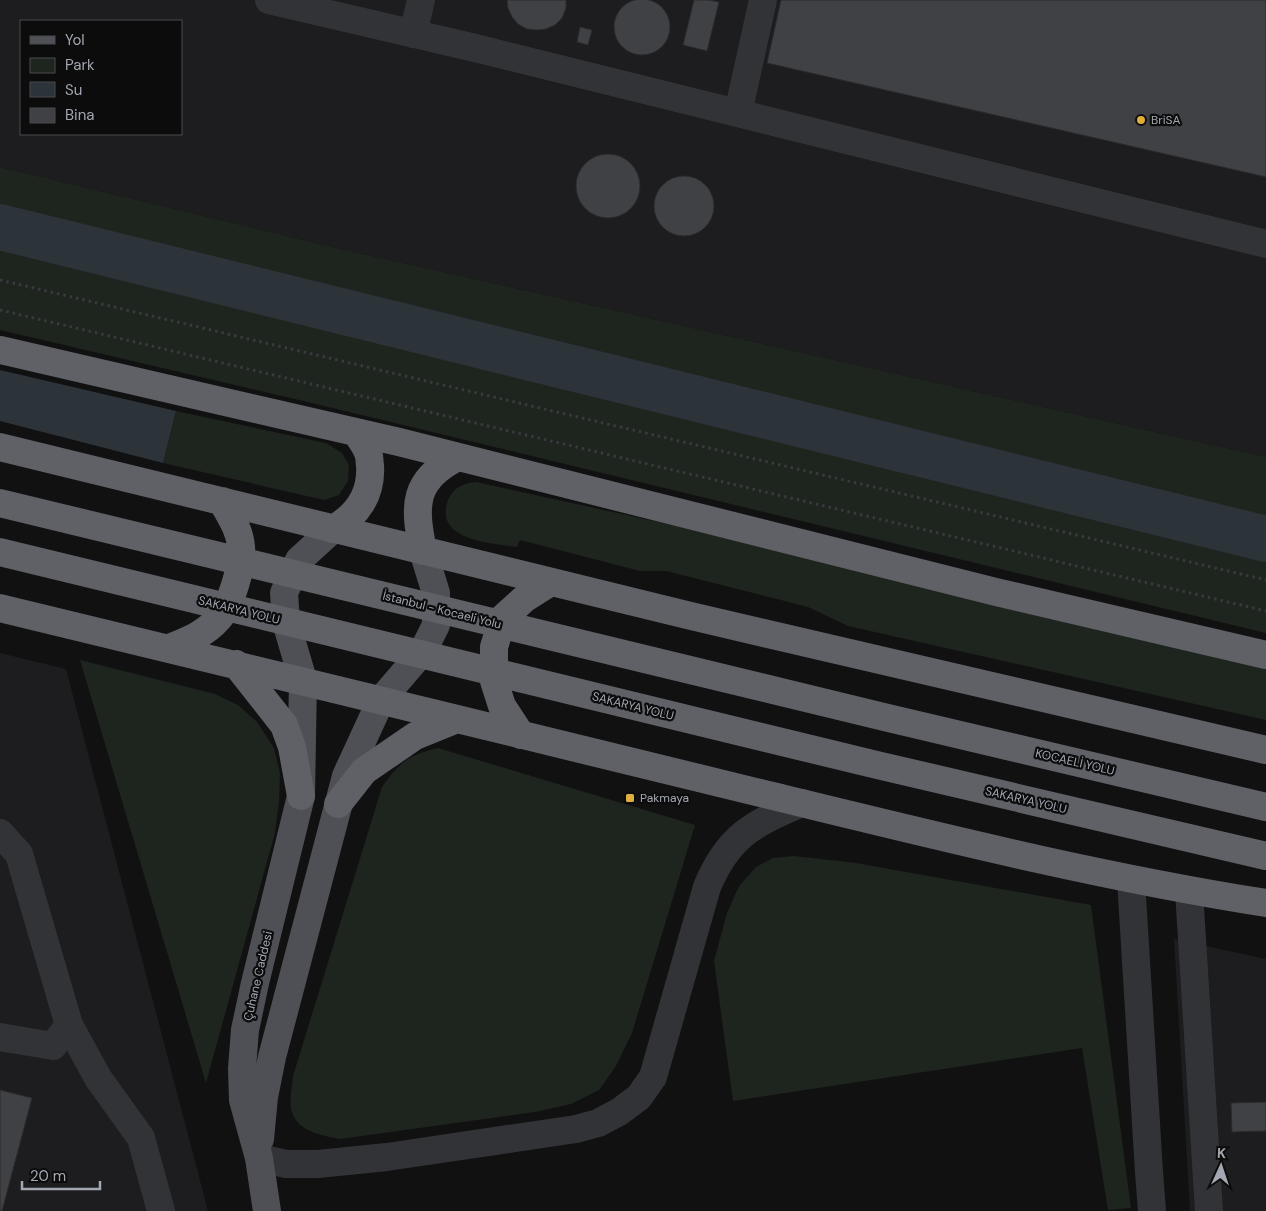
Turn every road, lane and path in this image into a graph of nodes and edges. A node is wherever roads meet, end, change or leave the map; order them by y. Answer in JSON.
{"nodes":[{"id":1,"x":269,"y":0,"type":"edge"},
{"id":2,"x":421,"y":0,"type":"edge"},
{"id":3,"x":763,"y":0,"type":"edge"},
{"id":4,"x":413,"y":34,"type":"junction"},
{"id":5,"x":738,"y":113,"type":"junction"},
{"id":6,"x":1266,"y":244,"type":"edge"},
{"id":7,"x":0,"y":280,"type":"edge"},
{"id":8,"x":0,"y":310,"type":"edge"},
{"id":9,"x":0,"y":350,"type":"edge"},
{"id":10,"x":356,"y":432,"type":"junction"},
{"id":11,"x":0,"y":447,"type":"edge"},
{"id":12,"x":458,"y":457,"type":"junction"},
{"id":13,"x":222,"y":501,"type":"junction"},
{"id":14,"x":0,"y":503,"type":"edge"},
{"id":15,"x":332,"y":528,"type":"junction"},
{"id":16,"x":423,"y":551,"type":"junction"},
{"id":17,"x":0,"y":552,"type":"edge"},
{"id":18,"x":1266,"y":580,"type":"edge"},
{"id":19,"x":551,"y":582,"type":"junction"},
{"id":20,"x":0,"y":608,"type":"edge"},
{"id":21,"x":1266,"y":611,"type":"edge"},
{"id":22,"x":169,"y":648,"type":"junction"},
{"id":23,"x":1266,"y":655,"type":"edge"},
{"id":24,"x":236,"y":664,"type":"junction"},
{"id":25,"x":303,"y":680,"type":"junction"},
{"id":26,"x":382,"y":700,"type":"junction"},
{"id":27,"x":884,"y":717,"type":"joint"},
{"id":28,"x":456,"y":719,"type":"junction"},
{"id":29,"x":521,"y":735,"type":"junction"},
{"id":30,"x":1266,"y":750,"type":"edge"},
{"id":31,"x":301,"y":796,"type":"junction"},
{"id":32,"x":802,"y":803,"type":"junction"},
{"id":33,"x":338,"y":804,"type":"junction"},
{"id":34,"x":1266,"y":807,"type":"edge"},
{"id":35,"x":0,"y":833,"type":"edge"},
{"id":36,"x":1266,"y":856,"type":"edge"},
{"id":37,"x":1131,"y":880,"type":"junction"},
{"id":38,"x":1189,"y":891,"type":"junction"},
{"id":39,"x":1266,"y":903,"type":"edge"},
{"id":40,"x":1266,"y":912,"type":"edge"},
{"id":41,"x":69,"y":1025,"type":"junction"},
{"id":42,"x":0,"y":1037,"type":"edge"},
{"id":43,"x":258,"y":1158,"type":"junction"},
{"id":44,"x":161,"y":1211,"type":"edge"},
{"id":45,"x":266,"y":1211,"type":"edge"},
{"id":46,"x":1152,"y":1211,"type":"edge"},
{"id":47,"x":1209,"y":1211,"type":"edge"}],
"edges":[{"from":1,"to":4,"type":"street"},
{"from":2,"to":4,"type":"street"},
{"from":3,"to":5,"type":"street"},
{"from":4,"to":5,"type":"street"},
{"from":5,"to":6,"type":"street"},
{"from":7,"to":18,"type":"path"},
{"from":8,"to":21,"type":"path"},
{"from":9,"to":10,"type":"highway"},
{"from":10,"to":12,"type":"highway"},
{"from":10,"to":15,"type":"highway"},
{"from":11,"to":13,"type":"highway"},
{"from":12,"to":16,"type":"highway"},
{"from":12,"to":23,"type":"highway"},
{"from":13,"to":15,"type":"highway"},
{"from":13,"to":22,"type":"highway"},
{"from":14,"to":27,"type":"highway","name":"İstanbul - Kocaeli Yolu"},
{"from":15,"to":16,"type":"highway"},
{"from":15,"to":25,"type":"main road"},
{"from":16,"to":19,"type":"highway"},
{"from":16,"to":26,"type":"main road"},
{"from":17,"to":36,"type":"highway","name":"SAKARYA YOLU"},
{"from":19,"to":29,"type":"highway"},
{"from":19,"to":30,"type":"highway"},
{"from":20,"to":22,"type":"highway"},
{"from":22,"to":24,"type":"highway"},
{"from":24,"to":25,"type":"highway"},
{"from":24,"to":31,"type":"highway"},
{"from":25,"to":26,"type":"highway"},
{"from":25,"to":31,"type":"main road","name":"Çuhane Caddesi"},
{"from":26,"to":28,"type":"highway"},
{"from":26,"to":33,"type":"main road","name":"Çuhane Caddesi"},
{"from":27,"to":34,"type":"highway","name":"KOCAELİ YOLU"},
{"from":28,"to":29,"type":"highway"},
{"from":28,"to":33,"type":"highway"},
{"from":29,"to":32,"type":"highway"},
{"from":31,"to":43,"type":"main road","name":"Çuhane Caddesi"},
{"from":32,"to":37,"type":"highway"},
{"from":32,"to":43,"type":"street"},
{"from":33,"to":43,"type":"main road","name":"Çuhane Caddesi"},
{"from":35,"to":41,"type":"street"},
{"from":37,"to":38,"type":"highway"},
{"from":37,"to":46,"type":"street"},
{"from":38,"to":39,"type":"highway"},
{"from":38,"to":40,"type":"highway"},
{"from":38,"to":47,"type":"street"},
{"from":41,"to":42,"type":"street"},
{"from":41,"to":44,"type":"street"},
{"from":43,"to":45,"type":"main road","name":"Çuhane Caddesi"}]}
